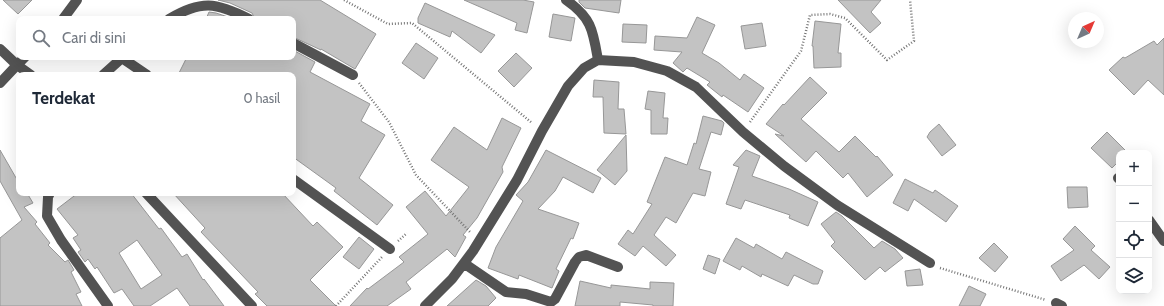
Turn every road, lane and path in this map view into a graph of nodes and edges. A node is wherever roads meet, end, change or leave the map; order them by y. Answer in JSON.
{"nodes":[{"id":1,"x":78,"y":0,"type":"edge"},
{"id":2,"x":344,"y":0,"type":"edge"},
{"id":3,"x":566,"y":0,"type":"edge"},
{"id":4,"x":910,"y":0,"type":"edge"},
{"id":5,"x":65,"y":16,"type":"edge"},
{"id":6,"x":173,"y":16,"type":"edge"},
{"id":7,"x":242,"y":16,"type":"edge"},
{"id":8,"x":296,"y":45,"type":"edge"},
{"id":9,"x":0,"y":49,"type":"edge"},
{"id":10,"x":22,"y":60,"type":"edge"},
{"id":11,"x":119,"y":60,"type":"edge"},
{"id":12,"x":126,"y":60,"type":"edge"},
{"id":13,"x":598,"y":60,"type":"junction"},
{"id":14,"x":17,"y":65,"type":"junction"},
{"id":15,"x":27,"y":72,"type":"edge"},
{"id":16,"x":106,"y":72,"type":"edge"},
{"id":17,"x":142,"y":72,"type":"edge"},
{"id":18,"x":353,"y":75,"type":"joint"},
{"id":19,"x":0,"y":83,"type":"edge"},
{"id":20,"x":542,"y":131,"type":"junction"},
{"id":21,"x":743,"y":132,"type":"junction"},
{"id":22,"x":296,"y":181,"type":"edge"},
{"id":23,"x":48,"y":196,"type":"edge"},
{"id":24,"x":149,"y":196,"type":"edge"},
{"id":25,"x":1150,"y":222,"type":"edge"},
{"id":26,"x":407,"y":233,"type":"dead end"},
{"id":27,"x":479,"y":241,"type":"junction"},
{"id":28,"x":1164,"y":241,"type":"edge"},
{"id":29,"x":390,"y":249,"type":"junction"},
{"id":30,"x":930,"y":263,"type":"joint"},
{"id":31,"x":465,"y":264,"type":"junction"},
{"id":32,"x":618,"y":268,"type":"dead end"},
{"id":33,"x":1059,"y":305,"type":"edge"},
{"id":34,"x":108,"y":306,"type":"edge"},
{"id":35,"x":252,"y":306,"type":"edge"},
{"id":36,"x":336,"y":306,"type":"edge"},
{"id":37,"x":425,"y":306,"type":"edge"}],
"edges":[{"from":1,"to":5,"type":"street"},
{"from":2,"to":20,"type":"path"},
{"from":3,"to":13,"type":"street"},
{"from":4,"to":21,"type":"path"},
{"from":6,"to":7,"type":"street"},
{"from":8,"to":18,"type":"street"},
{"from":9,"to":14,"type":"street"},
{"from":10,"to":14,"type":"street"},
{"from":11,"to":16,"type":"street"},
{"from":12,"to":17,"type":"street"},
{"from":13,"to":20,"type":"street"},
{"from":13,"to":21,"type":"street"},
{"from":14,"to":15,"type":"street"},
{"from":14,"to":19,"type":"street"},
{"from":18,"to":27,"type":"path"},
{"from":20,"to":27,"type":"street"},
{"from":21,"to":30,"type":"street"},
{"from":22,"to":29,"type":"street"},
{"from":23,"to":34,"type":"street"},
{"from":24,"to":35,"type":"street"},
{"from":25,"to":28,"type":"street"},
{"from":26,"to":29,"type":"path"},
{"from":27,"to":31,"type":"street"},
{"from":29,"to":36,"type":"path"},
{"from":30,"to":33,"type":"path"},
{"from":31,"to":32,"type":"street"},
{"from":31,"to":37,"type":"street"}]}
